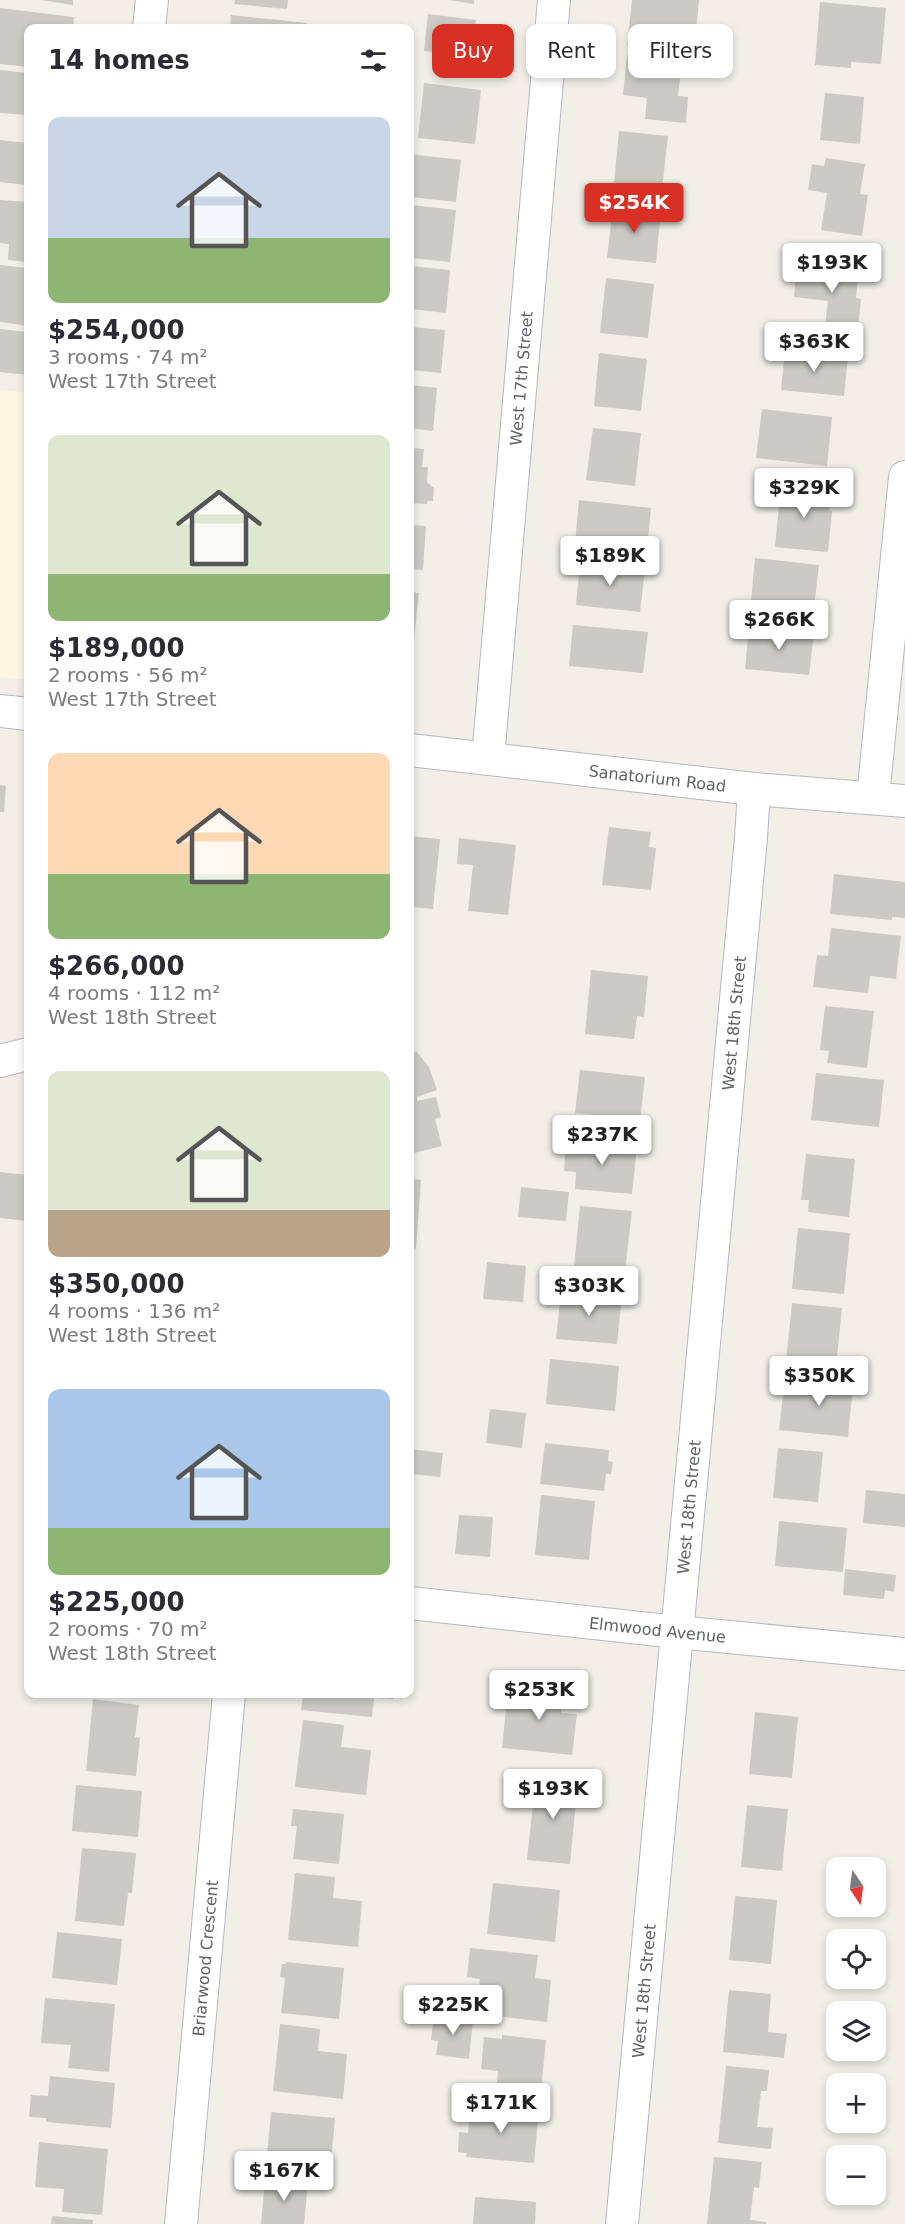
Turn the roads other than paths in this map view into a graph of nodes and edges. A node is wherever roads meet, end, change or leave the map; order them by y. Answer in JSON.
{"nodes":[{"id":1,"x":152,"y":0,"type":"edge"},
{"id":2,"x":554,"y":0,"type":"edge"},
{"id":3,"x":149,"y":24,"type":"edge"},
{"id":4,"x":905,"y":477,"type":"edge"},
{"id":5,"x":0,"y":711,"type":"edge"},
{"id":6,"x":24,"y":714,"type":"edge"},
{"id":7,"x":414,"y":750,"type":"edge"},
{"id":8,"x":488,"y":758,"type":"junction"},
{"id":9,"x":754,"y":789,"type":"junction"},
{"id":10,"x":873,"y":797,"type":"junction"},
{"id":11,"x":905,"y":801,"type":"edge"},
{"id":12,"x":24,"y":1055,"type":"edge"},
{"id":13,"x":0,"y":1061,"type":"edge"},
{"id":14,"x":414,"y":1603,"type":"edge"},
{"id":15,"x":677,"y":1632,"type":"junction"},
{"id":16,"x":905,"y":1654,"type":"edge"},
{"id":17,"x":229,"y":1698,"type":"edge"},
{"id":18,"x":181,"y":2224,"type":"edge"},
{"id":19,"x":622,"y":2224,"type":"edge"}],
"edges":[{"from":1,"to":3,"type":"street"},
{"from":2,"to":8,"type":"street","name":"West 17th Street"},
{"from":4,"to":10,"type":"street"},
{"from":5,"to":6,"type":"street"},
{"from":7,"to":8,"type":"street","name":"Sanatorium Road"},
{"from":8,"to":9,"type":"street","name":"Sanatorium Road"},
{"from":9,"to":10,"type":"street","name":"Sanatorium Road"},
{"from":9,"to":15,"type":"street","name":"West 18th Street"},
{"from":10,"to":11,"type":"street","name":"Sanatorium Road"},
{"from":12,"to":13,"type":"street"},
{"from":14,"to":15,"type":"street","name":"Elmwood Avenue"},
{"from":15,"to":16,"type":"street","name":"Elmwood Avenue"},
{"from":15,"to":19,"type":"street","name":"West 18th Street"},
{"from":17,"to":18,"type":"street","name":"Briarwood Crescent"}]}
